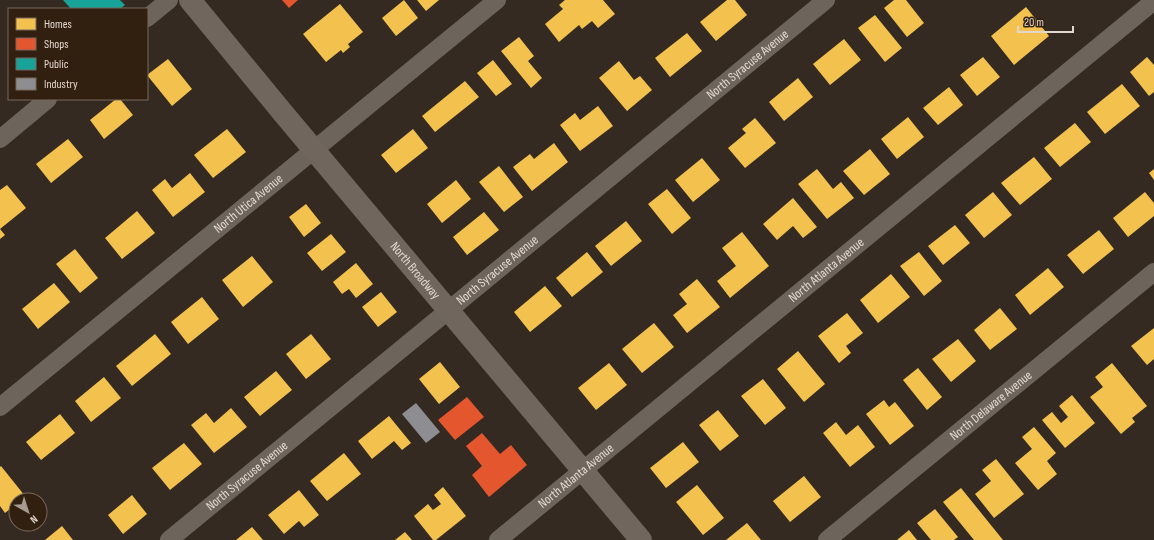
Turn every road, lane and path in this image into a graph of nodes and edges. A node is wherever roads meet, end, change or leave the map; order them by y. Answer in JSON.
{"nodes":[{"id":1,"x":169,"y":0,"type":"edge"},
{"id":2,"x":190,"y":0,"type":"edge"},
{"id":3,"x":497,"y":0,"type":"edge"},
{"id":4,"x":826,"y":0,"type":"edge"},
{"id":5,"x":1154,"y":1,"type":"edge"},
{"id":6,"x":148,"y":17,"type":"edge"},
{"id":7,"x":47,"y":100,"type":"edge"},
{"id":8,"x":0,"y":139,"type":"edge"},
{"id":9,"x":314,"y":150,"type":"junction"},
{"id":10,"x":1154,"y":272,"type":"edge"},
{"id":11,"x":449,"y":310,"type":"junction"},
{"id":12,"x":0,"y":407,"type":"edge"},
{"id":13,"x":583,"y":470,"type":"junction"},
{"id":14,"x":169,"y":540,"type":"edge"},
{"id":15,"x":498,"y":540,"type":"edge"},
{"id":16,"x":642,"y":540,"type":"edge"},
{"id":17,"x":827,"y":540,"type":"edge"}],
"edges":[{"from":1,"to":6,"type":"street"},
{"from":2,"to":9,"type":"main road","name":"North Broadway"},
{"from":3,"to":9,"type":"street","name":"North Utica Avenue"},
{"from":4,"to":11,"type":"street","name":"North Syracuse Avenue"},
{"from":5,"to":13,"type":"street","name":"North Atlanta Avenue"},
{"from":7,"to":8,"type":"street"},
{"from":9,"to":11,"type":"main road","name":"North Broadway"},
{"from":9,"to":12,"type":"street","name":"North Utica Avenue"},
{"from":10,"to":17,"type":"street","name":"North Delaware Avenue"},
{"from":11,"to":13,"type":"main road","name":"North Broadway"},
{"from":11,"to":14,"type":"street","name":"North Syracuse Avenue"},
{"from":13,"to":15,"type":"street","name":"North Atlanta Avenue"},
{"from":13,"to":16,"type":"main road","name":"North Broadway"}]}
